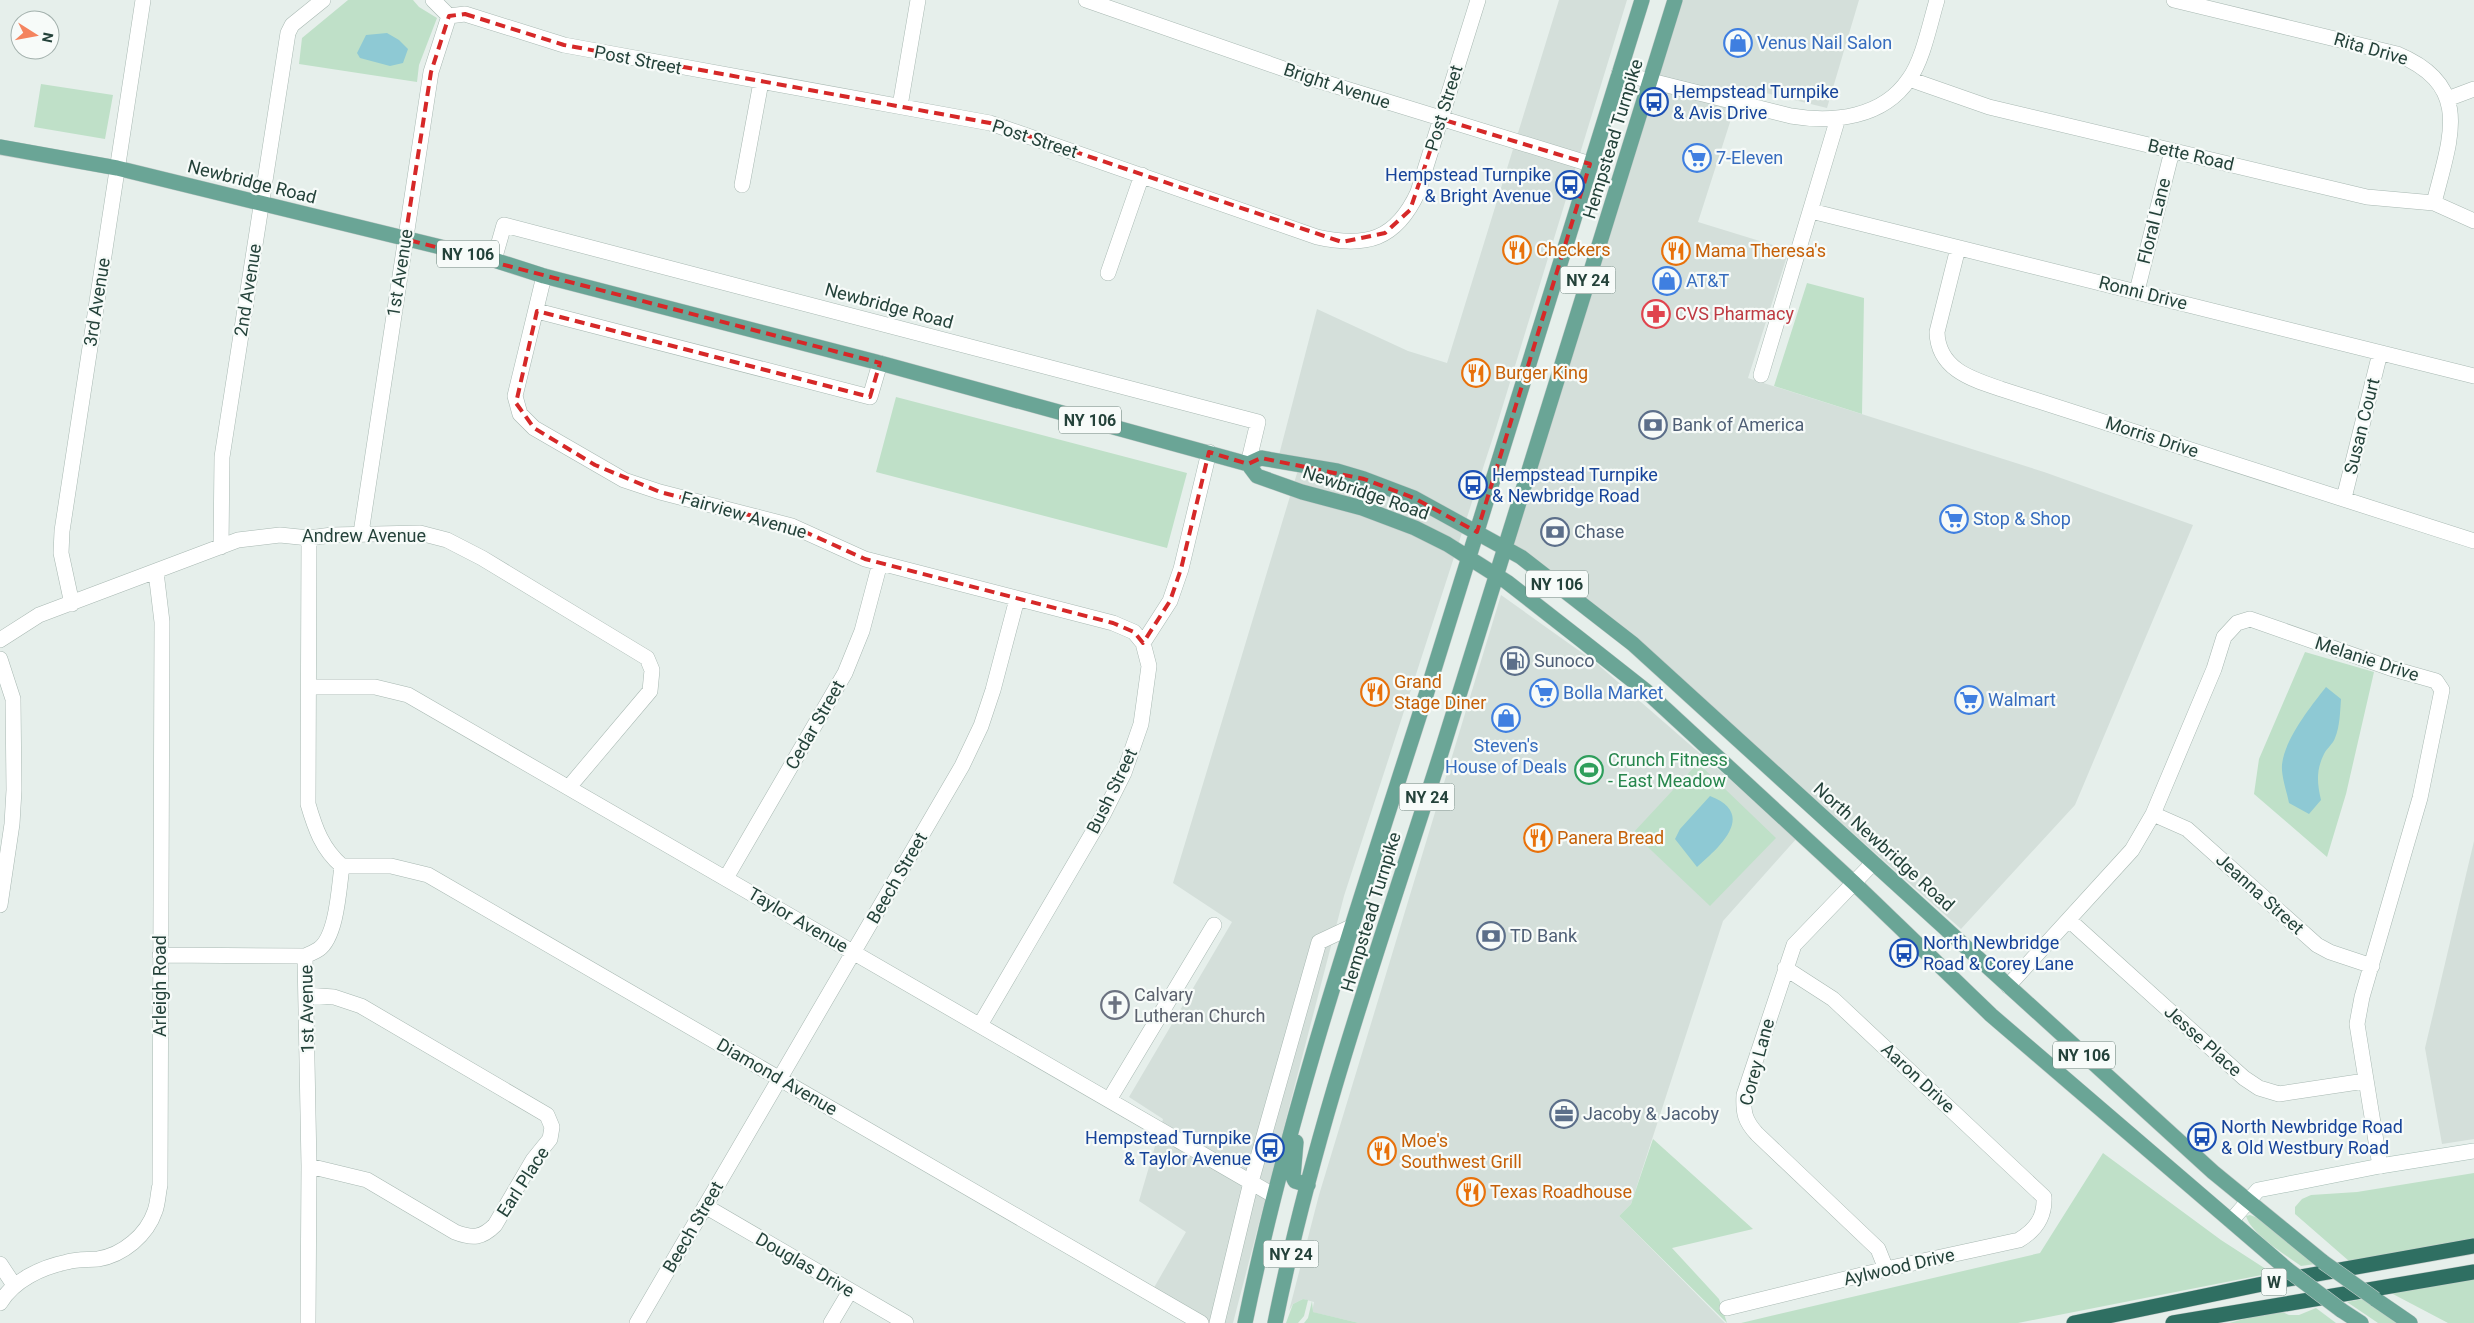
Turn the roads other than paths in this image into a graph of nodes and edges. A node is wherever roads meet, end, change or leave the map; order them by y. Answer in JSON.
{"nodes":[{"id":1,"x":143,"y":0,"type":"edge"},
{"id":2,"x":323,"y":0,"type":"edge"},
{"id":3,"x":434,"y":0,"type":"edge"},
{"id":4,"x":918,"y":0,"type":"edge"},
{"id":5,"x":1086,"y":0,"type":"edge"},
{"id":6,"x":1478,"y":0,"type":"edge"},
{"id":7,"x":1642,"y":0,"type":"edge"},
{"id":8,"x":1675,"y":0,"type":"edge"},
{"id":9,"x":1937,"y":0,"type":"edge"},
{"id":10,"x":2174,"y":0,"type":"edge"},
{"id":11,"x":449,"y":16,"type":"junction"},
{"id":12,"x":1619,"y":73,"type":"junction"},
{"id":13,"x":1909,"y":79,"type":"junction"},
{"id":14,"x":761,"y":82,"type":"junction"},
{"id":15,"x":1650,"y":82,"type":"junction"},
{"id":16,"x":2474,"y":89,"type":"edge"},
{"id":17,"x":2450,"y":98,"type":"junction"},
{"id":18,"x":900,"y":106,"type":"junction"},
{"id":19,"x":1838,"y":118,"type":"junction"},
{"id":20,"x":1441,"y":119,"type":"junction"},
{"id":21,"x":0,"y":147,"type":"edge"},
{"id":22,"x":2172,"y":151,"type":"junction"},
{"id":23,"x":1590,"y":164,"type":"junction"},
{"id":24,"x":117,"y":168,"type":"junction"},
{"id":25,"x":1142,"y":175,"type":"junction"},
{"id":26,"x":742,"y":185,"type":"dead end"},
{"id":27,"x":262,"y":203,"type":"junction"},
{"id":28,"x":2434,"y":203,"type":"junction"},
{"id":29,"x":1811,"y":211,"type":"junction"},
{"id":30,"x":2474,"y":221,"type":"edge"},
{"id":31,"x":405,"y":239,"type":"junction"},
{"id":32,"x":1958,"y":248,"type":"junction"},
{"id":33,"x":494,"y":260,"type":"junction"},
{"id":34,"x":1108,"y":273,"type":"dead end"},
{"id":35,"x":544,"y":276,"type":"junction"},
{"id":36,"x":2137,"y":291,"type":"junction"},
{"id":37,"x":537,"y":311,"type":"junction"},
{"id":38,"x":2380,"y":353,"type":"junction"},
{"id":39,"x":880,"y":363,"type":"junction"},
{"id":40,"x":1761,"y":375,"type":"dead end"},
{"id":41,"x":2474,"y":376,"type":"edge"},
{"id":42,"x":1209,"y":452,"type":"junction"},
{"id":43,"x":1248,"y":464,"type":"junction"},
{"id":44,"x":2344,"y":498,"type":"junction"},
{"id":45,"x":1477,"y":532,"type":"junction"},
{"id":46,"x":361,"y":533,"type":"junction"},
{"id":47,"x":309,"y":538,"type":"junction"},
{"id":48,"x":2474,"y":541,"type":"edge"},
{"id":49,"x":221,"y":547,"type":"junction"},
{"id":50,"x":1506,"y":548,"type":"junction"},
{"id":51,"x":1469,"y":558,"type":"junction"},
{"id":52,"x":880,"y":563,"type":"junction"},
{"id":53,"x":156,"y":572,"type":"junction"},
{"id":54,"x":1497,"y":577,"type":"junction"},
{"id":55,"x":1017,"y":599,"type":"junction"},
{"id":56,"x":72,"y":604,"type":"junction"},
{"id":57,"x":0,"y":640,"type":"edge"},
{"id":58,"x":1143,"y":643,"type":"junction"},
{"id":59,"x":0,"y":659,"type":"edge"},
{"id":60,"x":309,"y":687,"type":"junction"},
{"id":61,"x":1758,"y":757,"type":"junction"},
{"id":62,"x":1737,"y":775,"type":"junction"},
{"id":63,"x":569,"y":787,"type":"junction"},
{"id":64,"x":2153,"y":814,"type":"junction"},
{"id":65,"x":1873,"y":863,"type":"junction"},
{"id":66,"x":342,"y":866,"type":"junction"},
{"id":67,"x":726,"y":878,"type":"junction"},
{"id":68,"x":1854,"y":883,"type":"junction"},
{"id":69,"x":0,"y":905,"type":"edge"},
{"id":70,"x":2069,"y":920,"type":"junction"},
{"id":71,"x":1214,"y":926,"type":"dead end"},
{"id":72,"x":1353,"y":926,"type":"junction"},
{"id":73,"x":853,"y":952,"type":"junction"},
{"id":74,"x":160,"y":955,"type":"junction"},
{"id":75,"x":305,"y":956,"type":"junction"},
{"id":76,"x":2372,"y":966,"type":"junction"},
{"id":77,"x":1784,"y":968,"type":"junction"},
{"id":78,"x":2008,"y":986,"type":"junction"},
{"id":79,"x":306,"y":996,"type":"junction"},
{"id":80,"x":980,"y":1025,"type":"junction"},
{"id":81,"x":1313,"y":1051,"type":"junction"},
{"id":82,"x":779,"y":1079,"type":"junction"},
{"id":83,"x":2365,"y":1081,"type":"junction"},
{"id":84,"x":1109,"y":1100,"type":"junction"},
{"id":85,"x":2474,"y":1151,"type":"edge"},
{"id":86,"x":309,"y":1166,"type":"junction"},
{"id":87,"x":2380,"y":1166,"type":"junction"},
{"id":88,"x":1250,"y":1182,"type":"junction"},
{"id":89,"x":1308,"y":1185,"type":"junction"},
{"id":90,"x":1273,"y":1195,"type":"junction"},
{"id":91,"x":2044,"y":1197,"type":"joint"},
{"id":92,"x":2247,"y":1202,"type":"junction"},
{"id":93,"x":705,"y":1206,"type":"junction"},
{"id":94,"x":2231,"y":1221,"type":"junction"},
{"id":95,"x":2474,"y":1246,"type":"edge"},
{"id":96,"x":0,"y":1264,"type":"edge"},
{"id":97,"x":1886,"y":1269,"type":"junction"},
{"id":98,"x":2474,"y":1272,"type":"edge"},
{"id":99,"x":14,"y":1285,"type":"junction"},
{"id":100,"x":850,"y":1291,"type":"junction"},
{"id":101,"x":0,"y":1303,"type":"edge"},
{"id":102,"x":1727,"y":1308,"type":"dead end"},
{"id":103,"x":308,"y":1323,"type":"edge"},
{"id":104,"x":637,"y":1323,"type":"edge"},
{"id":105,"x":830,"y":1323,"type":"edge"},
{"id":106,"x":906,"y":1323,"type":"edge"},
{"id":107,"x":1201,"y":1323,"type":"edge"},
{"id":108,"x":1217,"y":1323,"type":"edge"},
{"id":109,"x":1245,"y":1323,"type":"edge"},
{"id":110,"x":1275,"y":1323,"type":"edge"},
{"id":111,"x":2074,"y":1323,"type":"edge"},
{"id":112,"x":2173,"y":1323,"type":"edge"},
{"id":113,"x":2361,"y":1323,"type":"edge"},
{"id":114,"x":2410,"y":1323,"type":"edge"}],
"edges":[{"from":1,"to":24,"type":"street","name":"3rd Avenue"},
{"from":2,"to":27,"type":"street","name":"2nd Avenue"},
{"from":3,"to":11,"type":"street"},
{"from":4,"to":18,"type":"street"},
{"from":5,"to":20,"type":"street","name":"Bright Avenue"},
{"from":6,"to":20,"type":"street","name":"Post Street"},
{"from":7,"to":12,"type":"main road","name":"Hempstead Turnpike","number":"NY 24"},
{"from":8,"to":15,"type":"main road","name":"Hempstead Turnpike","number":"NY 24"},
{"from":9,"to":13,"type":"street"},
{"from":10,"to":17,"type":"street","name":"Rita Drive"},
{"from":11,"to":14,"type":"street","name":"Post Street"},
{"from":11,"to":31,"type":"street","name":"1st Avenue"},
{"from":12,"to":15,"type":"street"},
{"from":12,"to":23,"type":"main road","name":"Hempstead Turnpike","number":"NY 24"},
{"from":13,"to":19,"type":"street"},
{"from":13,"to":22,"type":"street","name":"Bette Road"},
{"from":14,"to":18,"type":"street","name":"Post Street"},
{"from":14,"to":26,"type":"street"},
{"from":15,"to":19,"type":"street"},
{"from":15,"to":50,"type":"main road","name":"Hempstead Turnpike","number":"NY 24"},
{"from":16,"to":17,"type":"street"},
{"from":17,"to":28,"type":"street"},
{"from":18,"to":25,"type":"street","name":"Post Street"},
{"from":19,"to":29,"type":"street"},
{"from":20,"to":23,"type":"street","name":"Bright Avenue"},
{"from":20,"to":25,"type":"street","name":"Post Street"},
{"from":21,"to":24,"type":"main road","name":"Newbridge Road","number":"NY 106"},
{"from":22,"to":28,"type":"street","name":"Bette Road"},
{"from":22,"to":36,"type":"street","name":"Floral Lane"},
{"from":23,"to":45,"type":"main road","name":"Hempstead Turnpike","number":"NY 24"},
{"from":24,"to":27,"type":"main road","name":"Newbridge Road","number":"NY 106"},
{"from":24,"to":56,"type":"street","name":"3rd Avenue"},
{"from":25,"to":34,"type":"street"},
{"from":27,"to":31,"type":"main road","name":"Newbridge Road","number":"NY 106"},
{"from":27,"to":49,"type":"street","name":"2nd Avenue"},
{"from":28,"to":30,"type":"street","name":"Bette Road"},
{"from":29,"to":32,"type":"street","name":"Ronni Drive"},
{"from":29,"to":40,"type":"street"},
{"from":31,"to":33,"type":"main road","name":"Newbridge Road","number":"NY 106"},
{"from":31,"to":46,"type":"street","name":"1st Avenue"},
{"from":32,"to":36,"type":"street","name":"Ronni Drive"},
{"from":32,"to":44,"type":"street","name":"Morris Drive"},
{"from":33,"to":35,"type":"main road","name":"Newbridge Road","number":"NY 106"},
{"from":33,"to":43,"type":"street","name":"Newbridge Road"},
{"from":35,"to":37,"type":"street","name":"Fairview Avenue"},
{"from":35,"to":39,"type":"main road","name":"Newbridge Road","number":"NY 106"},
{"from":36,"to":38,"type":"street","name":"Ronni Drive"},
{"from":37,"to":39,"type":"street"},
{"from":37,"to":52,"type":"street","name":"Fairview Avenue"},
{"from":38,"to":41,"type":"street","name":"Ronni Drive"},
{"from":38,"to":44,"type":"street","name":"Susan Court"},
{"from":39,"to":42,"type":"main road","name":"Newbridge Road","number":"NY 106"},
{"from":42,"to":43,"type":"main road","name":"Newbridge Road","number":"NY 106"},
{"from":42,"to":58,"type":"street"},
{"from":43,"to":45,"type":"main road","name":"Newbridge Road","number":"NY 106"},
{"from":43,"to":51,"type":"main road","name":"Newbridge Road","number":"NY 106"},
{"from":44,"to":48,"type":"street","name":"Morris Drive"},
{"from":45,"to":50,"type":"main road","name":"North Newbridge Road","number":"NY 106"},
{"from":45,"to":51,"type":"main road","name":"Hempstead Turnpike","number":"NY 24"},
{"from":46,"to":47,"type":"street","name":"Andrew Avenue"},
{"from":46,"to":63,"type":"street","name":"Andrew Avenue"},
{"from":47,"to":49,"type":"street","name":"Andrew Avenue"},
{"from":47,"to":60,"type":"street"},
{"from":49,"to":53,"type":"street","name":"Andrew Avenue"},
{"from":50,"to":54,"type":"main road","name":"Hempstead Turnpike","number":"NY 24"},
{"from":50,"to":61,"type":"main road","name":"North Newbridge Road","number":"NY 106"},
{"from":51,"to":54,"type":"main road","name":"Newbridge Road","number":"NY 106"},
{"from":51,"to":72,"type":"main road","name":"Hempstead Turnpike","number":"NY 24"},
{"from":52,"to":55,"type":"street","name":"Fairview Avenue"},
{"from":52,"to":67,"type":"street","name":"Cedar Street"},
{"from":53,"to":56,"type":"street","name":"Andrew Avenue"},
{"from":53,"to":74,"type":"street","name":"Arleigh Road"},
{"from":54,"to":62,"type":"main road","number":"NY 106"},
{"from":54,"to":89,"type":"main road","name":"Hempstead Turnpike","number":"NY 24"},
{"from":55,"to":58,"type":"street","name":"Fairview Avenue"},
{"from":55,"to":73,"type":"street","name":"Beech Street"},
{"from":56,"to":57,"type":"street","name":"Andrew Avenue"},
{"from":58,"to":80,"type":"street","name":"Bush Street"},
{"from":59,"to":69,"type":"street"},
{"from":60,"to":63,"type":"street","name":"Taylor Avenue"},
{"from":60,"to":66,"type":"street"},
{"from":61,"to":62,"type":"main road"},
{"from":61,"to":65,"type":"main road","name":"North Newbridge Road","number":"NY 106"},
{"from":62,"to":68,"type":"main road","number":"NY 106"},
{"from":63,"to":67,"type":"street","name":"Taylor Avenue"},
{"from":64,"to":70,"type":"street","name":"Melanie Drive"},
{"from":64,"to":76,"type":"street","name":"Jeanna Street"},
{"from":64,"to":76,"type":"street","name":"Melanie Drive"},
{"from":65,"to":68,"type":"street","name":"Corey Lane"},
{"from":65,"to":78,"type":"main road","name":"North Newbridge Road","number":"NY 106"},
{"from":66,"to":75,"type":"street","name":"1st Avenue"},
{"from":66,"to":82,"type":"street","name":"Diamond Avenue"},
{"from":67,"to":73,"type":"street","name":"Taylor Avenue"},
{"from":68,"to":77,"type":"street","name":"Corey Lane"},
{"from":68,"to":94,"type":"main road","number":"NY 106"},
{"from":70,"to":78,"type":"street","name":"Melanie Drive"},
{"from":70,"to":83,"type":"street","name":"Jesse Place"},
{"from":71,"to":84,"type":"street"},
{"from":72,"to":81,"type":"main road","name":"Hempstead Turnpike","number":"NY 24"},
{"from":72,"to":88,"type":"street"},
{"from":73,"to":80,"type":"street","name":"Taylor Avenue"},
{"from":73,"to":82,"type":"street","name":"Beech Street"},
{"from":74,"to":75,"type":"street"},
{"from":74,"to":99,"type":"street","name":"Arleigh Road"},
{"from":75,"to":79,"type":"street","name":"1st Avenue"},
{"from":76,"to":83,"type":"street","name":"Melanie Drive"},
{"from":77,"to":91,"type":"street","name":"Aaron Drive"},
{"from":77,"to":97,"type":"street","name":"Corey Lane"},
{"from":78,"to":92,"type":"main road","name":"North Newbridge Road","number":"NY 106"},
{"from":79,"to":86,"type":"street","name":"1st Avenue"},
{"from":79,"to":86,"type":"street","name":"Earl Place"},
{"from":80,"to":84,"type":"street","name":"Taylor Avenue"},
{"from":81,"to":89,"type":"main road"},
{"from":81,"to":90,"type":"main road","name":"Hempstead Turnpike","number":"NY 24"},
{"from":82,"to":93,"type":"street","name":"Beech Street"},
{"from":82,"to":107,"type":"street","name":"Diamond Avenue"},
{"from":83,"to":87,"type":"street","name":"Melanie Drive"},
{"from":84,"to":88,"type":"street","name":"Taylor Avenue"},
{"from":85,"to":87,"type":"street"},
{"from":86,"to":103,"type":"street","name":"1st Avenue"},
{"from":87,"to":92,"type":"street"},
{"from":88,"to":90,"type":"street","name":"Taylor Avenue"},
{"from":88,"to":108,"type":"street"},
{"from":89,"to":110,"type":"main road","name":"Hempstead Turnpike","number":"NY 24"},
{"from":90,"to":109,"type":"main road","name":"Hempstead Turnpike","number":"NY 24"},
{"from":91,"to":97,"type":"street","name":"Aylwood Drive"},
{"from":92,"to":94,"type":"street"},
{"from":92,"to":114,"type":"main road","name":"North Newbridge Road","number":"NY 106","bridge":true},
{"from":93,"to":100,"type":"street","name":"Douglas Drive"},
{"from":93,"to":104,"type":"street","name":"Beech Street"},
{"from":94,"to":113,"type":"main road","number":"NY 106","bridge":true},
{"from":95,"to":111,"type":"highway","number":"W"},
{"from":96,"to":99,"type":"street"},
{"from":97,"to":102,"type":"street","name":"Aylwood Drive"},
{"from":98,"to":112,"type":"highway","number":"W"},
{"from":99,"to":101,"type":"street","name":"Arleigh Road"},
{"from":100,"to":105,"type":"street"},
{"from":100,"to":106,"type":"street","name":"Douglas Drive"}]}
